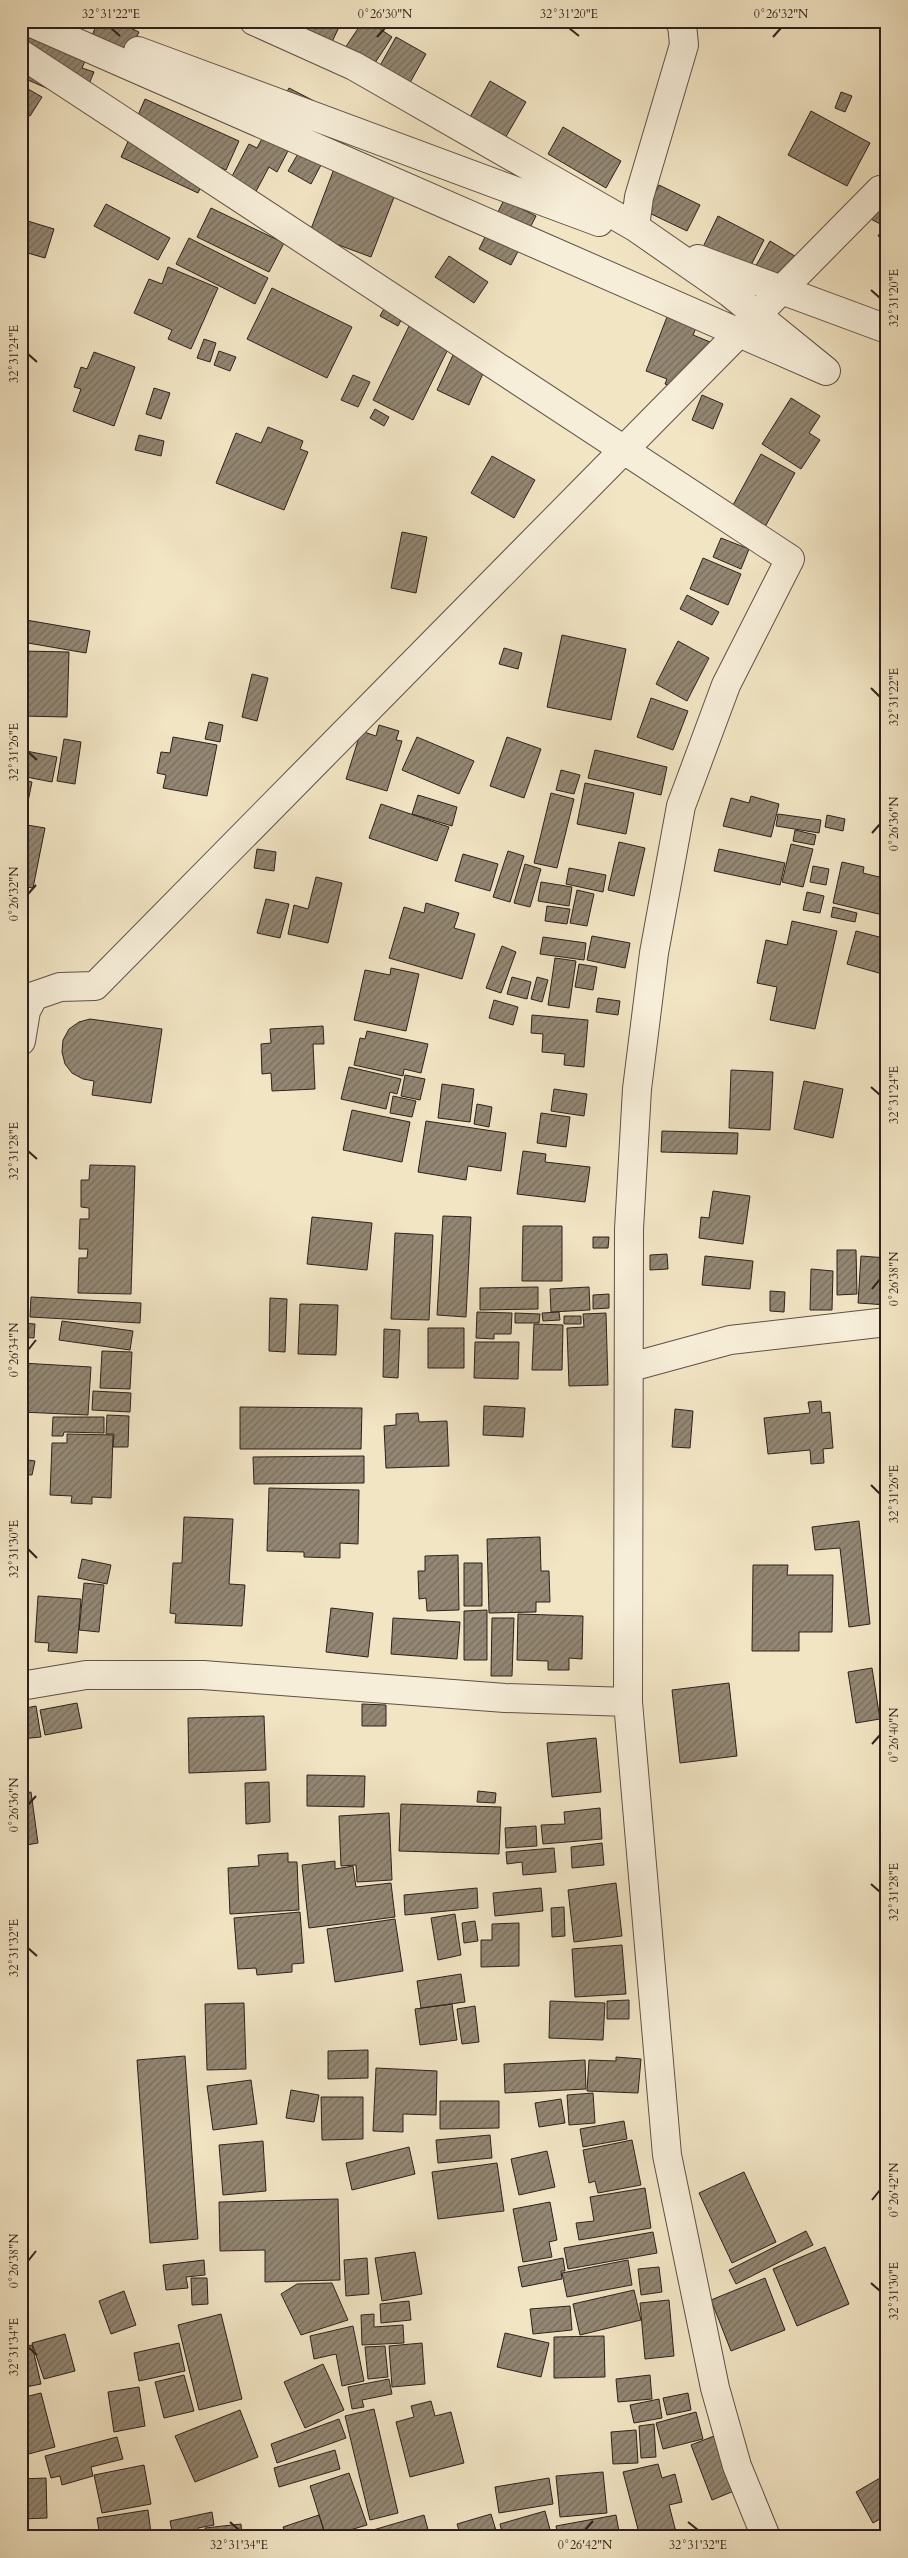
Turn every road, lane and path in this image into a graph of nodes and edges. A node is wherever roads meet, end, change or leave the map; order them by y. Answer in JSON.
{"nodes":[{"id":1,"x":26,"y":21,"type":"edge"},
{"id":2,"x":57,"y":21,"type":"edge"},
{"id":3,"x":254,"y":21,"type":"edge"},
{"id":4,"x":679,"y":21,"type":"edge"},
{"id":5,"x":21,"y":54,"type":"edge"},
{"id":6,"x":880,"y":190,"type":"dead end"},
{"id":7,"x":635,"y":227,"type":"junction"},
{"id":8,"x":887,"y":328,"type":"edge"},
{"id":9,"x":21,"y":1041,"type":"edge"},
{"id":10,"x":887,"y":1322,"type":"edge"},
{"id":11,"x":631,"y":1367,"type":"junction"},
{"id":12,"x":21,"y":1686,"type":"edge"},
{"id":13,"x":628,"y":1702,"type":"junction"},
{"id":14,"x":766,"y":2537,"type":"edge"}],
"edges":[{"from":1,"to":7,"type":"street"},
{"from":2,"to":8,"type":"street"},
{"from":3,"to":7,"type":"street"},
{"from":4,"to":7,"type":"street"},
{"from":5,"to":11,"type":"street"},
{"from":6,"to":9,"type":"street"},
{"from":10,"to":11,"type":"street"},
{"from":11,"to":13,"type":"street"},
{"from":12,"to":13,"type":"street"},
{"from":13,"to":14,"type":"street"}]}
